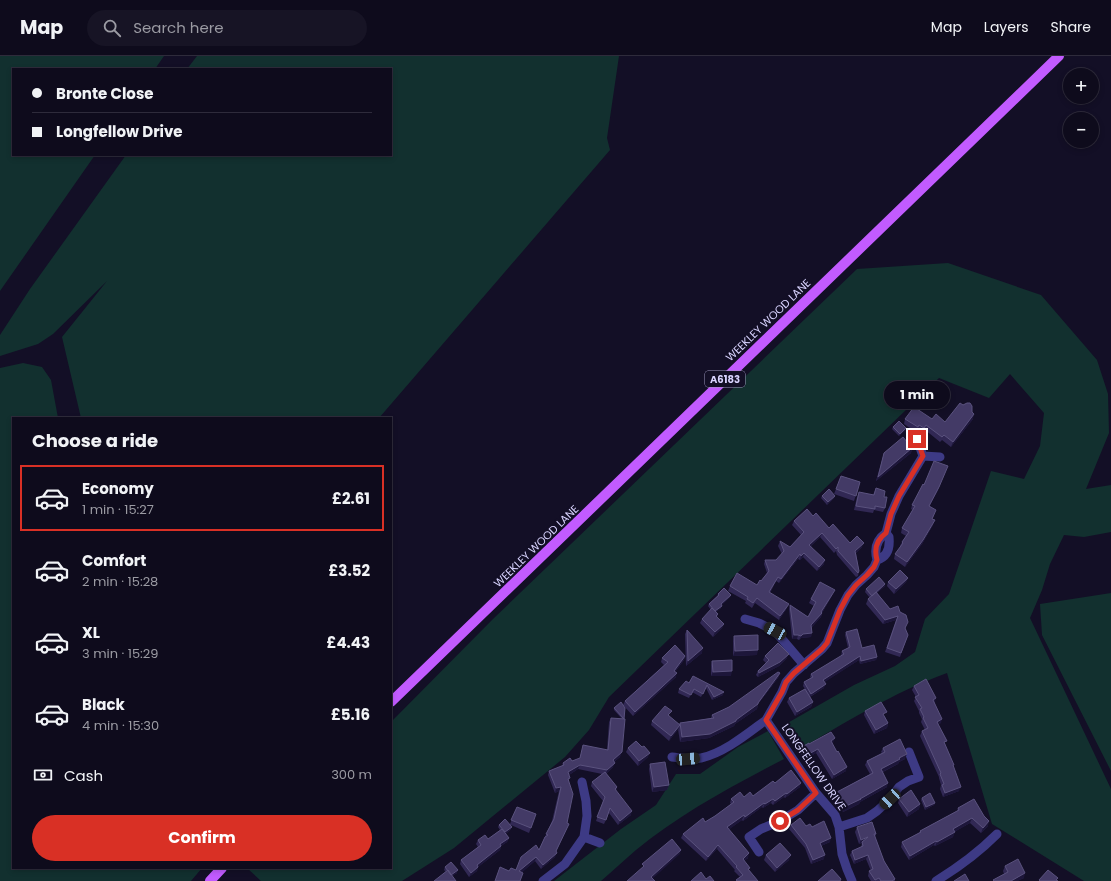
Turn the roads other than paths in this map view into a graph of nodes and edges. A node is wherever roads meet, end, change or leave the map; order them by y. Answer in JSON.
{"nodes":[{"id":1,"x":1059,"y":56,"type":"edge"},
{"id":2,"x":917,"y":439,"type":"dead end"},
{"id":3,"x":923,"y":456,"type":"junction"},
{"id":4,"x":940,"y":457,"type":"dead end"},
{"id":5,"x":745,"y":619,"type":"dead end"},
{"id":6,"x":804,"y":665,"type":"junction"},
{"id":7,"x":392,"y":701,"type":"edge"},
{"id":8,"x":766,"y":720,"type":"junction"},
{"id":9,"x":909,"y":752,"type":"dead end"},
{"id":10,"x":672,"y":757,"type":"dead end"},
{"id":11,"x":582,"y":782,"type":"dead end"},
{"id":12,"x":816,"y":793,"type":"junction"},
{"id":13,"x":839,"y":827,"type":"junction"},
{"id":14,"x":997,"y":834,"type":"dead end"},
{"id":15,"x":584,"y":837,"type":"junction"},
{"id":16,"x":600,"y":843,"type":"dead end"},
{"id":17,"x":759,"y":852,"type":"dead end"},
{"id":18,"x":221,"y":869,"type":"edge"},
{"id":19,"x":210,"y":881,"type":"edge"},
{"id":20,"x":544,"y":881,"type":"edge"},
{"id":21,"x":852,"y":881,"type":"edge"},
{"id":22,"x":936,"y":881,"type":"edge"}],
"edges":[{"from":1,"to":7,"type":"main road","name":"WEEKLEY WOOD LANE","number":"A6183"},
{"from":2,"to":3,"type":"street"},
{"from":3,"to":4,"type":"street"},
{"from":3,"to":6,"type":"street","name":"LONGFELLOW DRIVE"},
{"from":5,"to":6,"type":"street"},
{"from":6,"to":8,"type":"street","name":"LONGFELLOW DRIVE"},
{"from":8,"to":10,"type":"street"},
{"from":8,"to":12,"type":"street","name":"LONGFELLOW DRIVE"},
{"from":9,"to":13,"type":"street"},
{"from":11,"to":15,"type":"street"},
{"from":12,"to":13,"type":"street","name":"LONGFELLOW DRIVE"},
{"from":12,"to":17,"type":"street"},
{"from":13,"to":21,"type":"street","name":"LONGFELLOW DRIVE"},
{"from":14,"to":22,"type":"street"},
{"from":15,"to":16,"type":"street"},
{"from":15,"to":20,"type":"street"},
{"from":18,"to":19,"type":"main road"}]}
